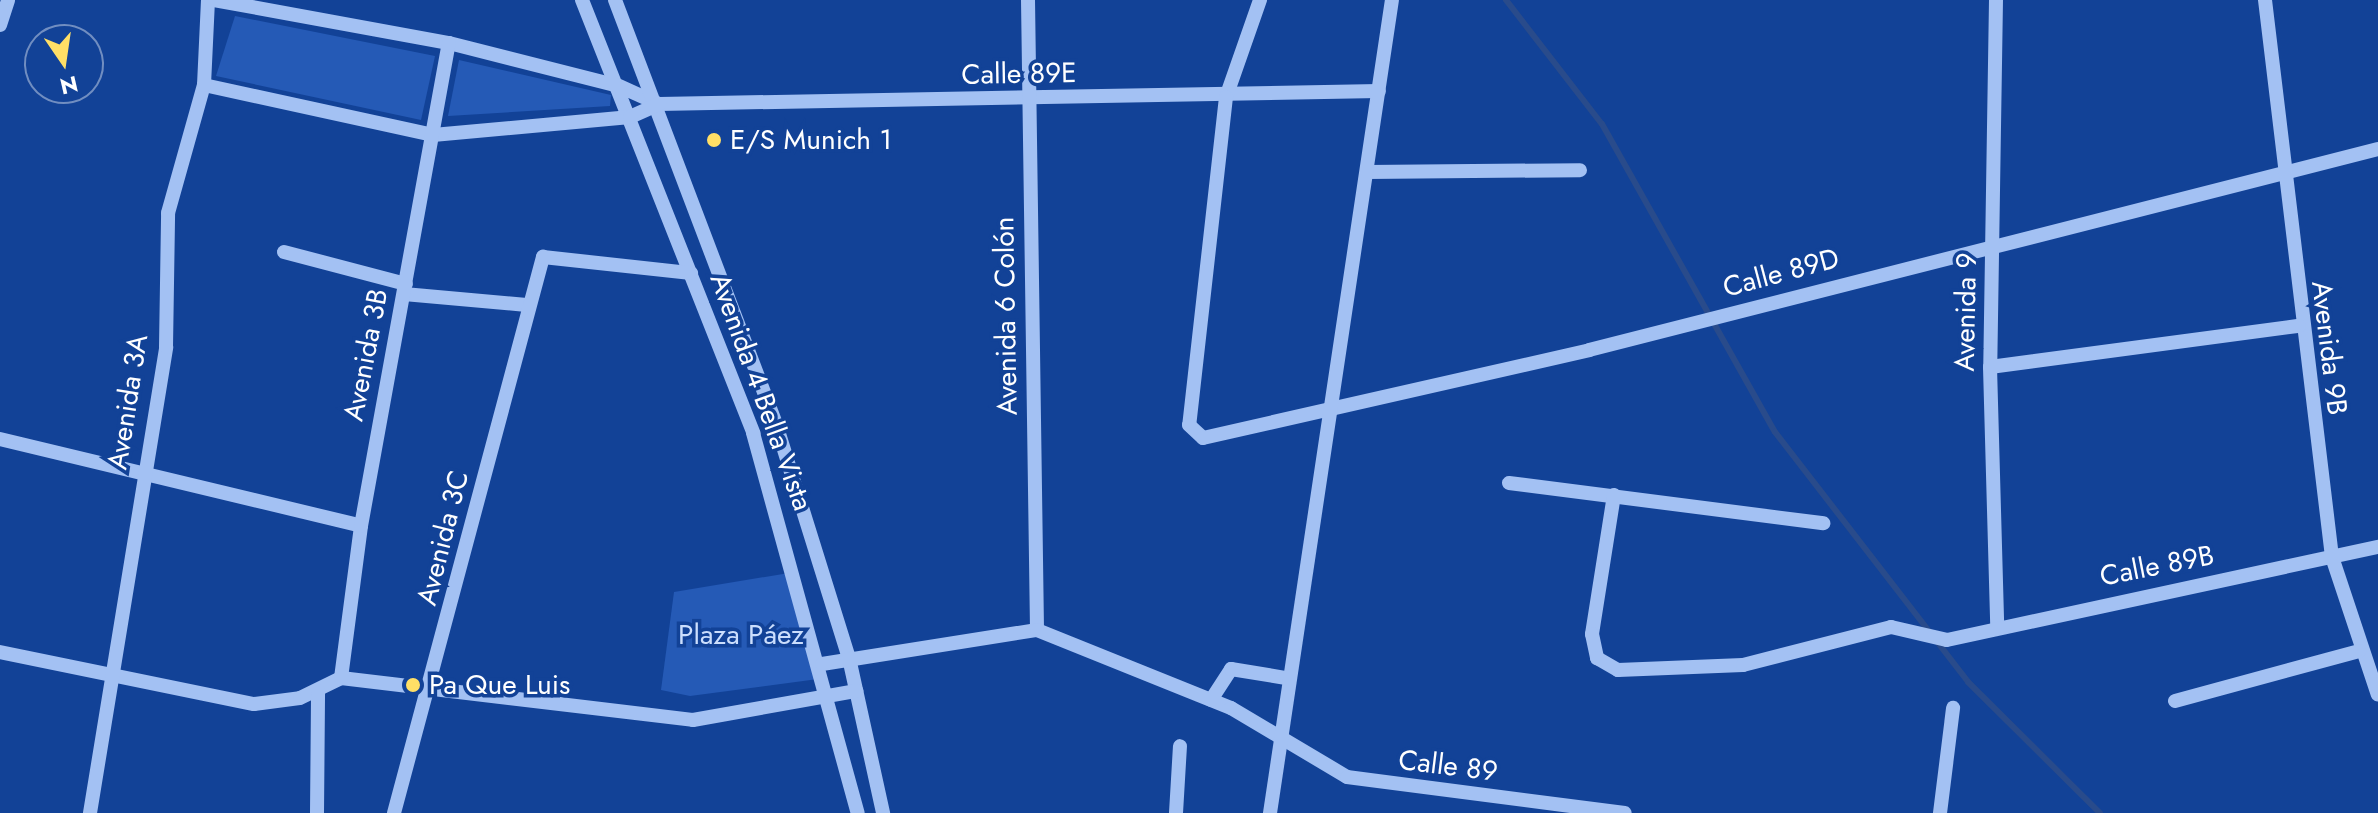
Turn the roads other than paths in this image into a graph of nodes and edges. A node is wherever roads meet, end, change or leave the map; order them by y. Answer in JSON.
{"nodes":[{"id":1,"x":8,"y":0,"type":"edge"},
{"id":2,"x":208,"y":0,"type":"edge"},
{"id":3,"x":214,"y":0,"type":"edge"},
{"id":4,"x":582,"y":0,"type":"edge"},
{"id":5,"x":615,"y":0,"type":"edge"},
{"id":6,"x":1028,"y":0,"type":"edge"},
{"id":7,"x":1260,"y":0,"type":"edge"},
{"id":8,"x":1392,"y":0,"type":"edge"},
{"id":9,"x":1996,"y":0,"type":"edge"},
{"id":10,"x":2265,"y":0,"type":"edge"},
{"id":11,"x":0,"y":25,"type":"edge"},
{"id":12,"x":449,"y":43,"type":"junction"},
{"id":13,"x":204,"y":85,"type":"junction"},
{"id":14,"x":619,"y":86,"type":"junction"},
{"id":15,"x":1379,"y":91,"type":"junction"},
{"id":16,"x":1226,"y":97,"type":"junction"},
{"id":17,"x":1029,"y":101,"type":"junction"},
{"id":18,"x":659,"y":104,"type":"junction"},
{"id":19,"x":630,"y":117,"type":"junction"},
{"id":20,"x":433,"y":135,"type":"junction"},
{"id":21,"x":2378,"y":149,"type":"edge"},
{"id":22,"x":1580,"y":170,"type":"dead end"},
{"id":23,"x":1367,"y":172,"type":"junction"},
{"id":24,"x":2283,"y":172,"type":"junction"},
{"id":25,"x":1993,"y":245,"type":"junction"},
{"id":26,"x":284,"y":252,"type":"dead end"},
{"id":27,"x":691,"y":273,"type":"junction"},
{"id":28,"x":405,"y":289,"type":"junction"},
{"id":29,"x":527,"y":305,"type":"junction"},
{"id":30,"x":2299,"y":326,"type":"junction"},
{"id":31,"x":1990,"y":367,"type":"junction"},
{"id":32,"x":1327,"y":413,"type":"junction"},
{"id":33,"x":0,"y":439,"type":"edge"},
{"id":34,"x":144,"y":475,"type":"junction"},
{"id":35,"x":1509,"y":483,"type":"dead end"},
{"id":36,"x":1614,"y":495,"type":"junction"},
{"id":37,"x":1823,"y":523,"type":"dead end"},
{"id":38,"x":361,"y":526,"type":"junction"},
{"id":39,"x":2378,"y":547,"type":"edge"},
{"id":40,"x":2332,"y":557,"type":"junction"},
{"id":41,"x":1997,"y":625,"type":"junction"},
{"id":42,"x":1037,"y":630,"type":"junction"},
{"id":43,"x":2359,"y":651,"type":"junction"},
{"id":44,"x":0,"y":652,"type":"edge"},
{"id":45,"x":849,"y":658,"type":"junction"},
{"id":46,"x":822,"y":664,"type":"junction"},
{"id":47,"x":341,"y":678,"type":"junction"},
{"id":48,"x":1286,"y":678,"type":"junction"},
{"id":49,"x":110,"y":679,"type":"junction"},
{"id":50,"x":432,"y":688,"type":"junction"},
{"id":51,"x":318,"y":691,"type":"junction"},
{"id":52,"x":856,"y":691,"type":"junction"},
{"id":53,"x":2378,"y":695,"type":"edge"},
{"id":54,"x":831,"y":696,"type":"junction"},
{"id":55,"x":1211,"y":700,"type":"junction"},
{"id":56,"x":2175,"y":701,"type":"dead end"},
{"id":57,"x":1953,"y":708,"type":"dead end"},
{"id":58,"x":1278,"y":733,"type":"junction"},
{"id":59,"x":1180,"y":746,"type":"dead end"},
{"id":60,"x":90,"y":813,"type":"edge"},
{"id":61,"x":317,"y":813,"type":"edge"},
{"id":62,"x":394,"y":813,"type":"edge"},
{"id":63,"x":858,"y":813,"type":"edge"},
{"id":64,"x":883,"y":813,"type":"edge"},
{"id":65,"x":1176,"y":813,"type":"edge"},
{"id":66,"x":1270,"y":813,"type":"edge"},
{"id":67,"x":1625,"y":813,"type":"edge"},
{"id":68,"x":1940,"y":813,"type":"edge"}],
"edges":[{"from":1,"to":11,"type":"street"},
{"from":2,"to":13,"type":"street","name":"Avenida 3A"},
{"from":3,"to":12,"type":"street"},
{"from":4,"to":14,"type":"street","name":"Avenida 4 Bella Vista"},
{"from":5,"to":18,"type":"street","name":"Avenida 4 Bella Vista"},
{"from":6,"to":17,"type":"street","name":"Avenida 6 Colón"},
{"from":7,"to":16,"type":"street"},
{"from":8,"to":15,"type":"street"},
{"from":9,"to":25,"type":"street","name":"Avenida 9"},
{"from":10,"to":24,"type":"street","name":"Avenida 9B"},
{"from":12,"to":14,"type":"street"},
{"from":12,"to":20,"type":"street","name":"Avenida 3B"},
{"from":13,"to":20,"type":"street"},
{"from":13,"to":34,"type":"street","name":"Avenida 3A"},
{"from":14,"to":18,"type":"street"},
{"from":14,"to":19,"type":"street","name":"Avenida 4 Bella Vista"},
{"from":15,"to":16,"type":"street","name":"Calle 89E"},
{"from":15,"to":23,"type":"street"},
{"from":16,"to":17,"type":"street","name":"Calle 89E"},
{"from":16,"to":32,"type":"street","name":"Calle 89D"},
{"from":17,"to":18,"type":"street","name":"Calle 89E"},
{"from":17,"to":42,"type":"street","name":"Avenida 6 Colón"},
{"from":18,"to":19,"type":"street"},
{"from":18,"to":45,"type":"street","name":"Avenida 4 Bella Vista"},
{"from":19,"to":20,"type":"street"},
{"from":19,"to":27,"type":"street","name":"Avenida 4 Bella Vista"},
{"from":20,"to":28,"type":"street","name":"Avenida 3B"},
{"from":21,"to":24,"type":"street","name":"Calle 89D"},
{"from":22,"to":23,"type":"street"},
{"from":23,"to":32,"type":"street"},
{"from":24,"to":25,"type":"street","name":"Calle 89D"},
{"from":24,"to":30,"type":"street","name":"Avenida 9B"},
{"from":25,"to":31,"type":"street","name":"Avenida 9"},
{"from":25,"to":32,"type":"street","name":"Calle 89D"},
{"from":26,"to":28,"type":"street"},
{"from":27,"to":29,"type":"street","name":"Avenida 3C"},
{"from":27,"to":46,"type":"street","name":"Avenida 4 Bella Vista"},
{"from":28,"to":29,"type":"street"},
{"from":28,"to":38,"type":"street","name":"Avenida 3B"},
{"from":29,"to":50,"type":"street","name":"Avenida 3C"},
{"from":30,"to":31,"type":"street"},
{"from":30,"to":40,"type":"street","name":"Avenida 9B"},
{"from":31,"to":41,"type":"street","name":"Avenida 9"},
{"from":32,"to":48,"type":"street"},
{"from":33,"to":34,"type":"street"},
{"from":34,"to":38,"type":"street"},
{"from":34,"to":49,"type":"street","name":"Avenida 3A"},
{"from":35,"to":36,"type":"street"},
{"from":36,"to":37,"type":"street"},
{"from":36,"to":41,"type":"street","name":"Calle 89B"},
{"from":38,"to":47,"type":"street","name":"Avenida 3B"},
{"from":39,"to":40,"type":"street","name":"Calle 89B"},
{"from":40,"to":41,"type":"street","name":"Calle 89B"},
{"from":40,"to":43,"type":"street","name":"Avenida 9B"},
{"from":42,"to":45,"type":"street"},
{"from":42,"to":55,"type":"street","name":"Calle 89"},
{"from":43,"to":53,"type":"street","name":"Avenida 9B"},
{"from":43,"to":56,"type":"street"},
{"from":44,"to":49,"type":"street"},
{"from":45,"to":46,"type":"street"},
{"from":45,"to":52,"type":"street","name":"Avenida 4 Bella Vista"},
{"from":46,"to":54,"type":"street","name":"Avenida 4 Bella Vista"},
{"from":47,"to":50,"type":"street"},
{"from":47,"to":51,"type":"street"},
{"from":48,"to":55,"type":"street"},
{"from":48,"to":58,"type":"street"},
{"from":49,"to":51,"type":"street"},
{"from":49,"to":60,"type":"street","name":"Avenida 3A"},
{"from":50,"to":54,"type":"street"},
{"from":50,"to":62,"type":"street","name":"Avenida 3C"},
{"from":51,"to":61,"type":"street"},
{"from":52,"to":54,"type":"street"},
{"from":52,"to":64,"type":"street","name":"Avenida 4 Bella Vista"},
{"from":54,"to":63,"type":"street","name":"Avenida 4 Bella Vista"},
{"from":55,"to":58,"type":"street","name":"Calle 89"},
{"from":57,"to":68,"type":"street"},
{"from":58,"to":66,"type":"street"},
{"from":58,"to":67,"type":"street","name":"Calle 89"},
{"from":59,"to":65,"type":"street"}]}
